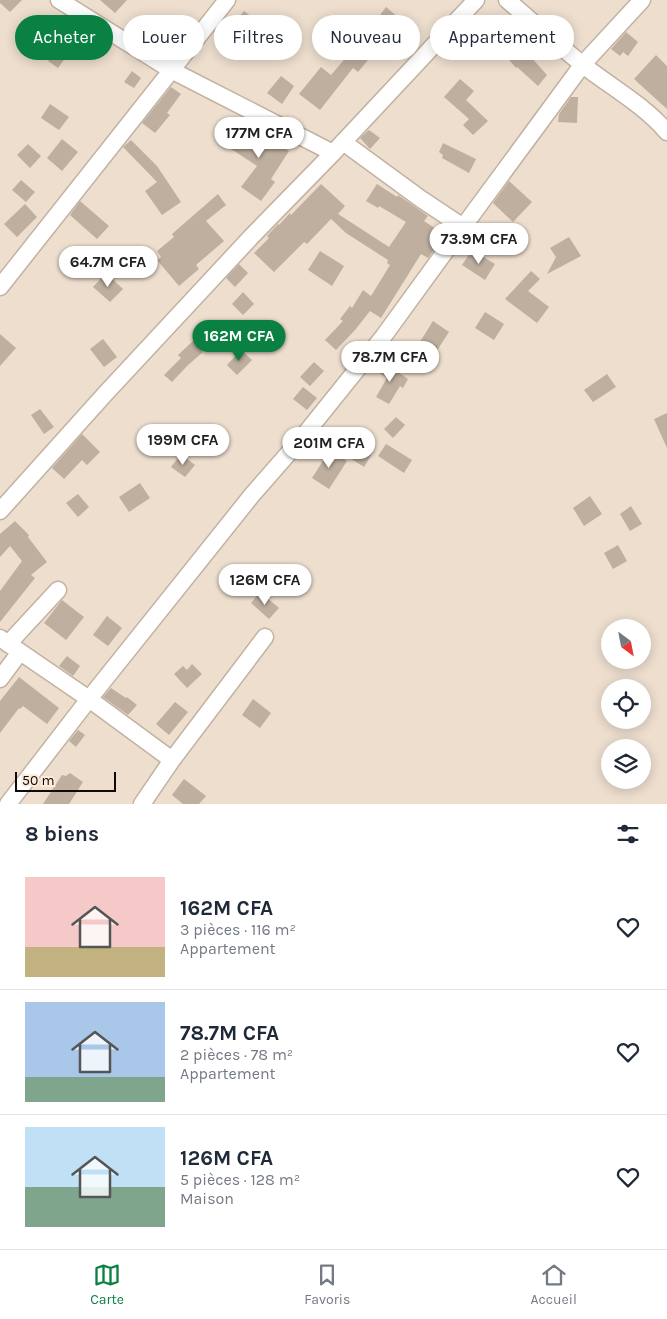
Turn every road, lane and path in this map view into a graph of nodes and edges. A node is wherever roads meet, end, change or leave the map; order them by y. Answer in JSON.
{"nodes":[{"id":1,"x":59,"y":0,"type":"edge"},
{"id":2,"x":228,"y":0,"type":"edge"},
{"id":3,"x":476,"y":0,"type":"edge"},
{"id":4,"x":507,"y":0,"type":"edge"},
{"id":5,"x":642,"y":0,"type":"edge"},
{"id":6,"x":583,"y":64,"type":"junction"},
{"id":7,"x":172,"y":70,"type":"junction"},
{"id":8,"x":667,"y":132,"type":"edge"},
{"id":9,"x":338,"y":148,"type":"junction"},
{"id":10,"x":463,"y":227,"type":"junction"},
{"id":11,"x":0,"y":286,"type":"edge"},
{"id":12,"x":0,"y":511,"type":"edge"},
{"id":13,"x":58,"y":590,"type":"dead end"},
{"id":14,"x":265,"y":637,"type":"dead end"},
{"id":15,"x":9,"y":645,"type":"edge"},
{"id":16,"x":0,"y":680,"type":"edge"},
{"id":17,"x":89,"y":699,"type":"junction"},
{"id":18,"x":172,"y":760,"type":"junction"},
{"id":19,"x":8,"y":804,"type":"edge"},
{"id":20,"x":142,"y":804,"type":"edge"}],
"edges":[{"from":1,"to":7,"type":"street"},
{"from":2,"to":7,"type":"street"},
{"from":3,"to":9,"type":"street"},
{"from":4,"to":6,"type":"street"},
{"from":5,"to":6,"type":"street"},
{"from":6,"to":8,"type":"street"},
{"from":6,"to":10,"type":"street"},
{"from":7,"to":9,"type":"street"},
{"from":7,"to":11,"type":"street"},
{"from":9,"to":10,"type":"street"},
{"from":9,"to":12,"type":"street"},
{"from":10,"to":17,"type":"street"},
{"from":13,"to":15,"type":"street"},
{"from":14,"to":18,"type":"street"},
{"from":15,"to":16,"type":"street"},
{"from":15,"to":17,"type":"street"},
{"from":17,"to":18,"type":"street"},
{"from":17,"to":19,"type":"street"},
{"from":18,"to":20,"type":"street"}]}
